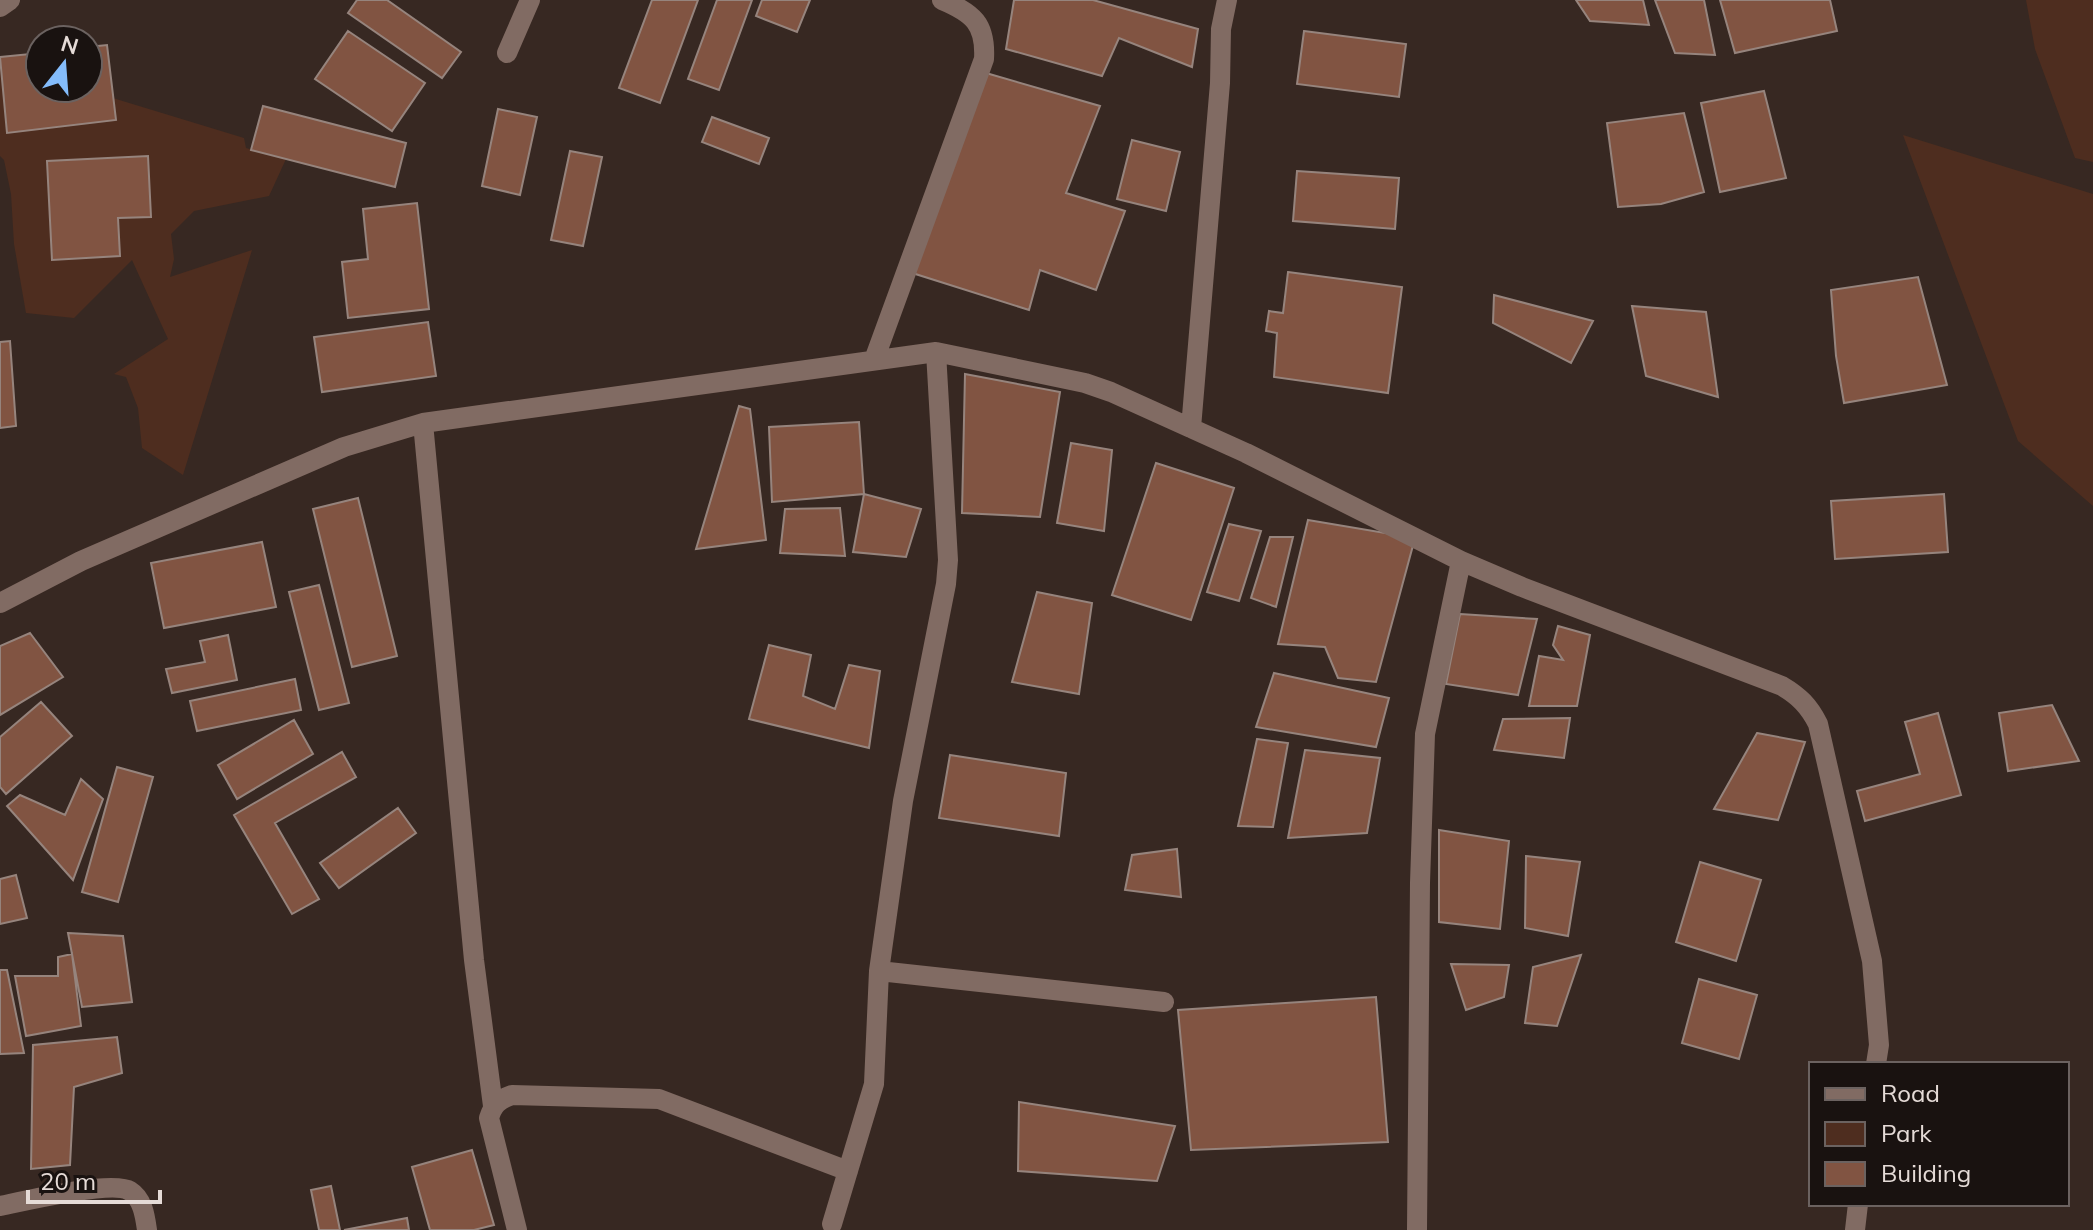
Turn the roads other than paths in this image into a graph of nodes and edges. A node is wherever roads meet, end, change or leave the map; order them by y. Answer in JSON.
{"nodes":[{"id":1,"x":10,"y":0,"type":"edge"},
{"id":2,"x":530,"y":0,"type":"edge"},
{"id":3,"x":942,"y":0,"type":"edge"},
{"id":4,"x":1227,"y":0,"type":"edge"},
{"id":5,"x":0,"y":7,"type":"edge"},
{"id":6,"x":507,"y":53,"type":"dead end"},
{"id":7,"x":936,"y":352,"type":"junction"},
{"id":8,"x":874,"y":360,"type":"junction"},
{"id":9,"x":423,"y":423,"type":"junction"},
{"id":10,"x":1191,"y":428,"type":"junction"},
{"id":11,"x":1461,"y":561,"type":"junction"},
{"id":12,"x":0,"y":603,"type":"edge"},
{"id":13,"x":879,"y":971,"type":"junction"},
{"id":14,"x":1164,"y":1002,"type":"dead end"},
{"id":15,"x":1876,"y":1062,"type":"edge"},
{"id":16,"x":493,"y":1106,"type":"junction"},
{"id":17,"x":848,"y":1171,"type":"junction"},
{"id":18,"x":0,"y":1206,"type":"edge"},
{"id":19,"x":1858,"y":1206,"type":"edge"},
{"id":20,"x":832,"y":1224,"type":"dead end"},
{"id":21,"x":147,"y":1230,"type":"edge"},
{"id":22,"x":517,"y":1230,"type":"edge"},
{"id":23,"x":1417,"y":1230,"type":"edge"},
{"id":24,"x":1855,"y":1230,"type":"edge"}],
"edges":[{"from":1,"to":5,"type":"street"},
{"from":2,"to":6,"type":"street"},
{"from":3,"to":8,"type":"street"},
{"from":4,"to":10,"type":"street"},
{"from":7,"to":8,"type":"street"},
{"from":7,"to":10,"type":"street"},
{"from":7,"to":13,"type":"street"},
{"from":8,"to":9,"type":"street"},
{"from":9,"to":12,"type":"street"},
{"from":9,"to":16,"type":"street"},
{"from":10,"to":11,"type":"street"},
{"from":11,"to":15,"type":"street"},
{"from":11,"to":23,"type":"street"},
{"from":13,"to":14,"type":"street"},
{"from":13,"to":17,"type":"street"},
{"from":16,"to":17,"type":"street"},
{"from":16,"to":22,"type":"street"},
{"from":17,"to":20,"type":"street"},
{"from":18,"to":21,"type":"street"},
{"from":19,"to":24,"type":"street"}]}
